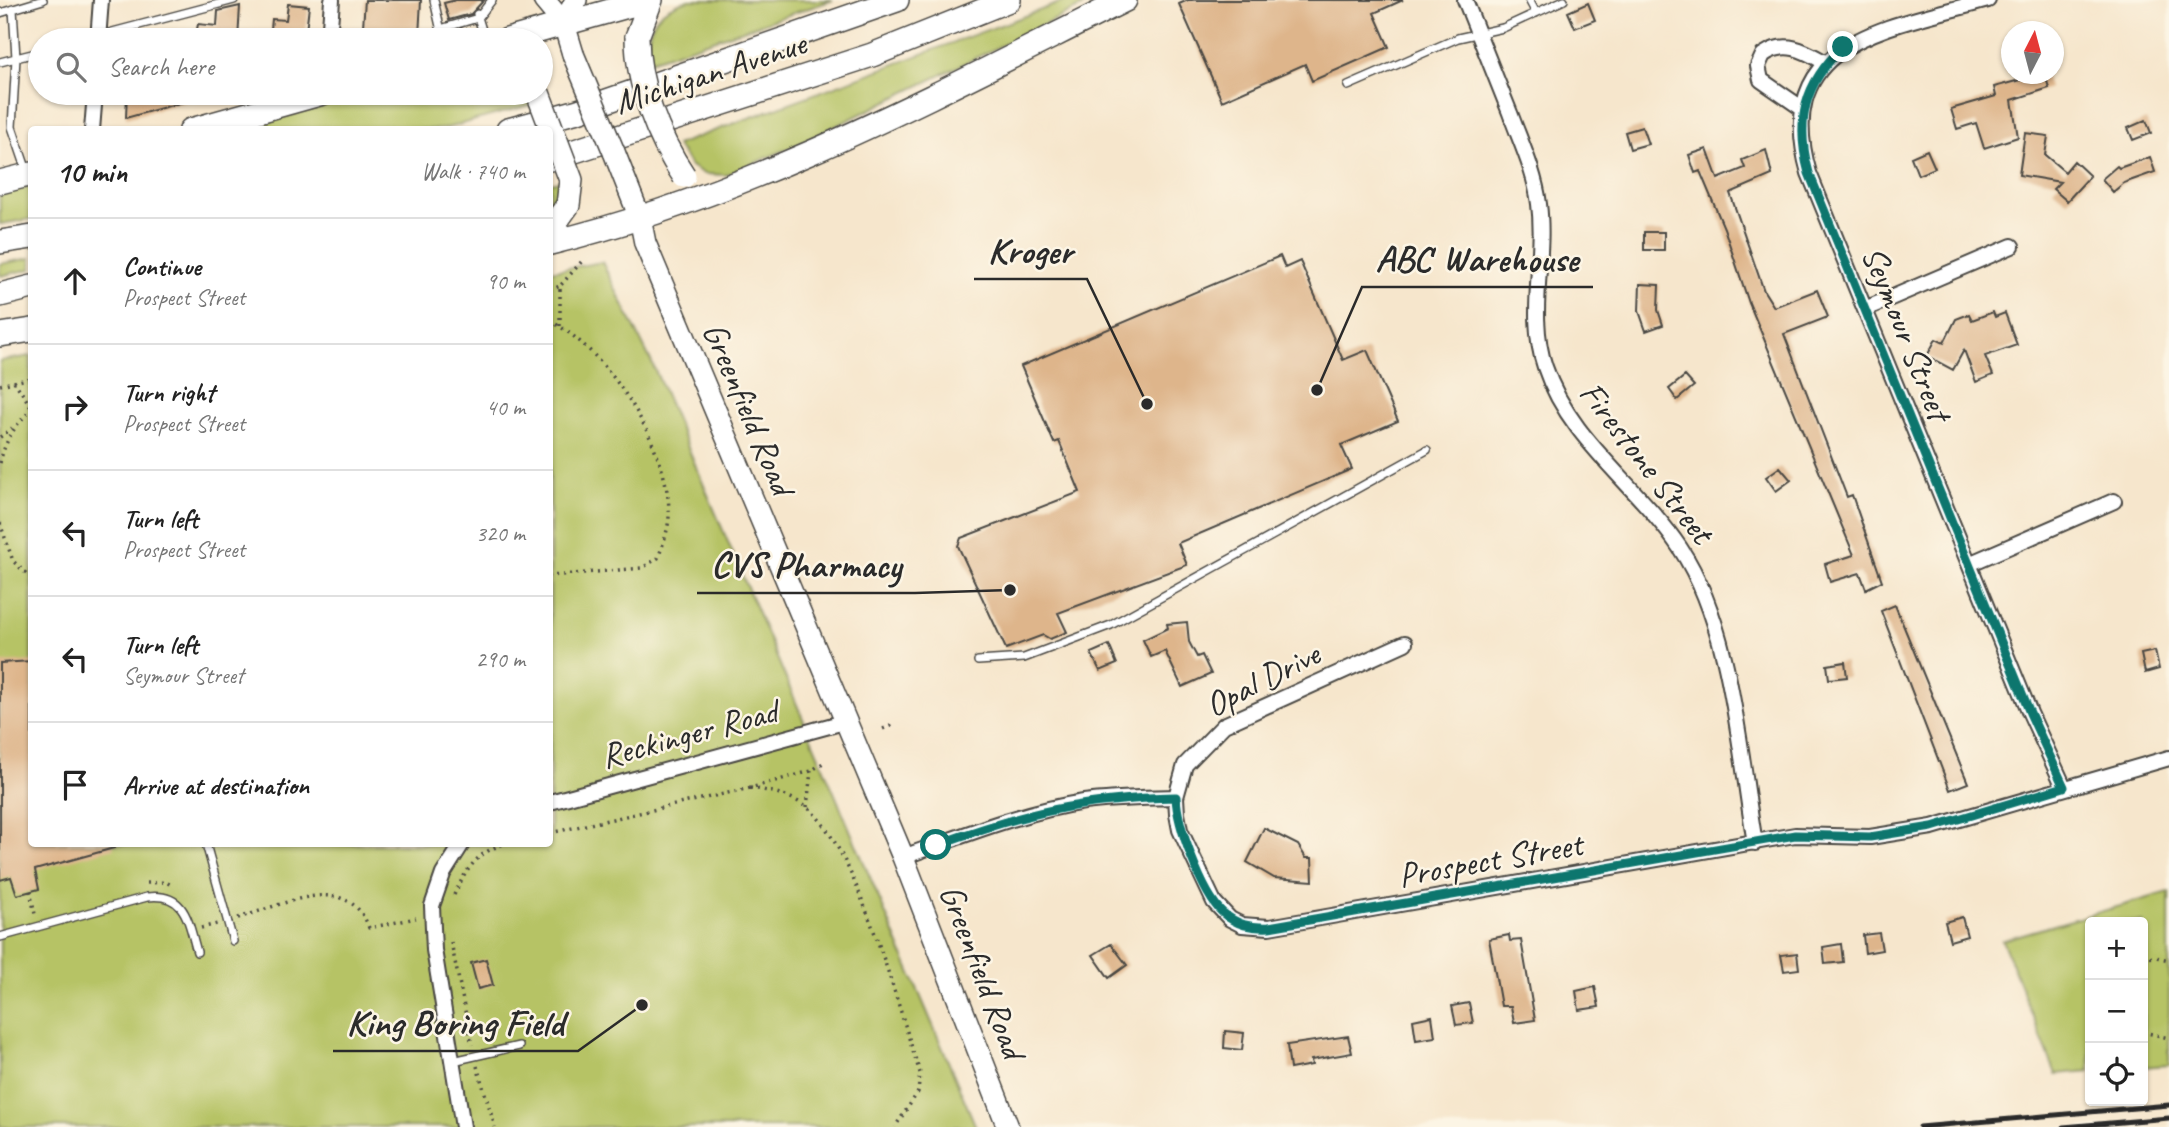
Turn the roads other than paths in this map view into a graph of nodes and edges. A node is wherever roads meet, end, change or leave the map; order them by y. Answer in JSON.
{"nodes":[{"id":1,"x":43,"y":0,"type":"edge"},
{"id":2,"x":102,"y":0,"type":"edge"},
{"id":3,"x":234,"y":0,"type":"edge"},
{"id":4,"x":332,"y":0,"type":"edge"},
{"id":5,"x":433,"y":0,"type":"edge"},
{"id":6,"x":492,"y":0,"type":"edge"},
{"id":7,"x":544,"y":0,"type":"edge"},
{"id":8,"x":576,"y":0,"type":"edge"},
{"id":9,"x":650,"y":0,"type":"edge"},
{"id":10,"x":897,"y":0,"type":"edge"},
{"id":11,"x":1009,"y":0,"type":"edge"},
{"id":12,"x":1125,"y":0,"type":"edge"},
{"id":13,"x":1465,"y":0,"type":"edge"},
{"id":14,"x":1529,"y":0,"type":"edge"},
{"id":15,"x":1564,"y":0,"type":"edge"},
{"id":16,"x":1989,"y":0,"type":"edge"},
{"id":17,"x":225,"y":1,"type":"edge"},
{"id":18,"x":13,"y":9,"type":"junction"},
{"id":19,"x":0,"y":13,"type":"edge"},
{"id":20,"x":1536,"y":13,"type":"junction"},
{"id":21,"x":477,"y":16,"type":"junction"},
{"id":22,"x":564,"y":24,"type":"junction"},
{"id":23,"x":100,"y":28,"type":"edge"},
{"id":24,"x":133,"y":28,"type":"edge"},
{"id":25,"x":330,"y":28,"type":"edge"},
{"id":26,"x":440,"y":28,"type":"edge"},
{"id":27,"x":443,"y":28,"type":"edge"},
{"id":28,"x":481,"y":28,"type":"edge"},
{"id":29,"x":550,"y":28,"type":"edge"},
{"id":30,"x":1479,"y":34,"type":"junction"},
{"id":31,"x":28,"y":55,"type":"edge"},
{"id":32,"x":16,"y":58,"type":"junction"},
{"id":33,"x":0,"y":62,"type":"edge"},
{"id":34,"x":1826,"y":63,"type":"junction"},
{"id":35,"x":1348,"y":86,"type":"dead end"},
{"id":36,"x":94,"y":105,"type":"edge"},
{"id":37,"x":280,"y":105,"type":"edge"},
{"id":38,"x":543,"y":105,"type":"edge"},
{"id":39,"x":1802,"y":109,"type":"junction"},
{"id":40,"x":92,"y":126,"type":"edge"},
{"id":41,"x":205,"y":126,"type":"edge"},
{"id":42,"x":523,"y":126,"type":"edge"},
{"id":43,"x":551,"y":126,"type":"edge"},
{"id":44,"x":553,"y":133,"type":"edge"},
{"id":45,"x":553,"y":158,"type":"edge"},
{"id":46,"x":28,"y":169,"type":"edge"},
{"id":47,"x":28,"y":175,"type":"edge"},
{"id":48,"x":0,"y":183,"type":"edge"},
{"id":49,"x":709,"y":195,"type":"junction"},
{"id":50,"x":640,"y":218,"type":"junction"},
{"id":51,"x":553,"y":226,"type":"edge"},
{"id":52,"x":28,"y":238,"type":"edge"},
{"id":53,"x":0,"y":242,"type":"edge"},
{"id":54,"x":553,"y":242,"type":"edge"},
{"id":55,"x":2012,"y":246,"type":"dead end"},
{"id":56,"x":28,"y":288,"type":"edge"},
{"id":57,"x":0,"y":295,"type":"edge"},
{"id":58,"x":1865,"y":309,"type":"junction"},
{"id":59,"x":28,"y":331,"type":"edge"},
{"id":60,"x":0,"y":335,"type":"edge"},
{"id":61,"x":1427,"y":450,"type":"dead end"},
{"id":62,"x":2114,"y":501,"type":"dead end"},
{"id":63,"x":1969,"y":564,"type":"junction"},
{"id":64,"x":1405,"y":643,"type":"dead end"},
{"id":65,"x":978,"y":661,"type":"dead end"},
{"id":66,"x":844,"y":722,"type":"junction"},
{"id":67,"x":2169,"y":758,"type":"edge"},
{"id":68,"x":2064,"y":787,"type":"junction"},
{"id":69,"x":1176,"y":797,"type":"junction"},
{"id":70,"x":553,"y":801,"type":"edge"},
{"id":71,"x":1755,"y":843,"type":"junction"},
{"id":72,"x":207,"y":847,"type":"edge"},
{"id":73,"x":460,"y":847,"type":"edge"},
{"id":74,"x":903,"y":858,"type":"junction"},
{"id":75,"x":0,"y":937,"type":"edge"},
{"id":76,"x":233,"y":941,"type":"dead end"},
{"id":77,"x":197,"y":951,"type":"dead end"},
{"id":78,"x":519,"y":1046,"type":"dead end"},
{"id":79,"x":452,"y":1061,"type":"junction"},
{"id":80,"x":463,"y":1127,"type":"edge"},
{"id":81,"x":1008,"y":1127,"type":"edge"}],
"edges":[{"from":1,"to":18,"type":"lane"},
{"from":2,"to":23,"type":"street"},
{"from":3,"to":17,"type":"lane"},
{"from":4,"to":25,"type":"street"},
{"from":5,"to":26,"type":"lane"},
{"from":6,"to":21,"type":"lane"},
{"from":7,"to":22,"type":"main road","name":"Greenfield Road"},
{"from":8,"to":22,"type":"main road"},
{"from":9,"to":22,"type":"main road"},
{"from":9,"to":49,"type":"main road","bridge":true},
{"from":10,"to":42,"type":"main road","name":"Michigan Avenue"},
{"from":11,"to":45,"type":"main road","name":"Michigan Avenue"},
{"from":12,"to":49,"type":"main road"},
{"from":13,"to":30,"type":"street","name":"Firestone Street"},
{"from":14,"to":20,"type":"lane"},
{"from":15,"to":20,"type":"lane"},
{"from":16,"to":34,"type":"street","name":"Seymour Street"},
{"from":17,"to":24,"type":"lane"},
{"from":18,"to":19,"type":"lane"},
{"from":18,"to":32,"type":"lane"},
{"from":20,"to":30,"type":"lane"},
{"from":21,"to":27,"type":"lane"},
{"from":21,"to":28,"type":"lane"},
{"from":22,"to":29,"type":"main road"},
{"from":22,"to":50,"type":"main road","name":"Greenfield Road","bridge":true},
{"from":30,"to":35,"type":"lane"},
{"from":30,"to":71,"type":"street","name":"Firestone Street"},
{"from":31,"to":32,"type":"lane"},
{"from":32,"to":33,"type":"lane"},
{"from":32,"to":46,"type":"lane"},
{"from":34,"to":39,"type":"street","name":"Seymour Street"},
{"from":34,"to":39,"type":"street"},
{"from":36,"to":40,"type":"street"},
{"from":37,"to":41,"type":"main road"},
{"from":38,"to":43,"type":"main road","bridge":true},
{"from":39,"to":58,"type":"street","name":"Seymour Street"},
{"from":44,"to":51,"type":"main road","bridge":true},
{"from":47,"to":48,"type":"main road"},
{"from":49,"to":50,"type":"main road"},
{"from":50,"to":54,"type":"main road"},
{"from":50,"to":66,"type":"main road","name":"Greenfield Road"},
{"from":52,"to":53,"type":"main road"},
{"from":55,"to":58,"type":"street"},
{"from":56,"to":57,"type":"main road"},
{"from":58,"to":63,"type":"street","name":"Seymour Street"},
{"from":59,"to":60,"type":"main road"},
{"from":61,"to":65,"type":"lane"},
{"from":62,"to":63,"type":"street"},
{"from":63,"to":68,"type":"street","name":"Seymour Street"},
{"from":64,"to":69,"type":"street","name":"Opal Drive"},
{"from":66,"to":70,"type":"street","name":"Reckinger Road"},
{"from":66,"to":74,"type":"main road","name":"Greenfield Road"},
{"from":67,"to":68,"type":"street","name":"Prospect Street"},
{"from":68,"to":71,"type":"street","name":"Prospect Street"},
{"from":69,"to":71,"type":"street","name":"Prospect Street"},
{"from":69,"to":74,"type":"street"},
{"from":72,"to":76,"type":"lane"},
{"from":73,"to":79,"type":"street"},
{"from":74,"to":81,"type":"main road","name":"Greenfield Road"},
{"from":75,"to":77,"type":"lane"},
{"from":78,"to":79,"type":"lane"},
{"from":79,"to":80,"type":"street"}]}
